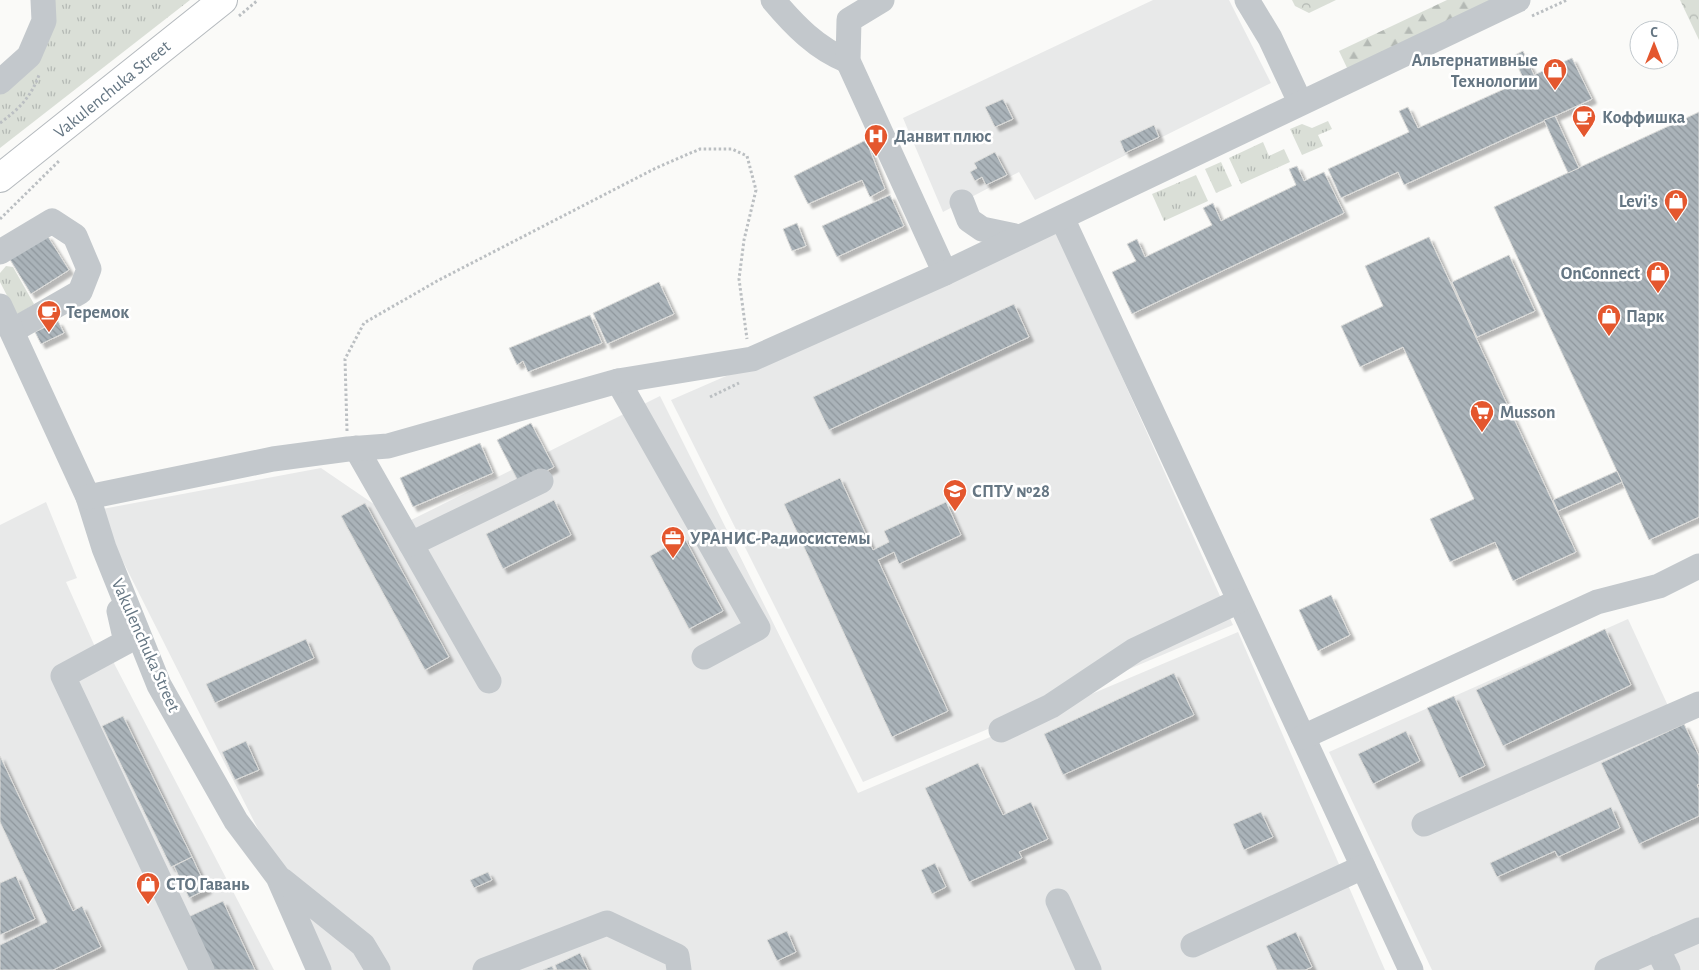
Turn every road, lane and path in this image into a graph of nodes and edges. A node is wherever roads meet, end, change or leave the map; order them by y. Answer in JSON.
{"nodes":[{"id":1,"x":43,"y":0,"type":"edge"},
{"id":2,"x":223,"y":0,"type":"edge"},
{"id":3,"x":773,"y":0,"type":"edge"},
{"id":4,"x":882,"y":0,"type":"edge"},
{"id":5,"x":1247,"y":0,"type":"edge"},
{"id":6,"x":1518,"y":0,"type":"edge"},
{"id":7,"x":848,"y":61,"type":"junction"},
{"id":8,"x":0,"y":82,"type":"edge"},
{"id":9,"x":1300,"y":102,"type":"junction"},
{"id":10,"x":0,"y":178,"type":"edge"},
{"id":11,"x":962,"y":202,"type":"dead end"},
{"id":12,"x":1062,"y":218,"type":"junction"},
{"id":13,"x":1020,"y":238,"type":"junction"},
{"id":14,"x":0,"y":252,"type":"edge"},
{"id":15,"x":945,"y":272,"type":"junction"},
{"id":16,"x":0,"y":306,"type":"edge"},
{"id":17,"x":12,"y":332,"type":"junction"},
{"id":18,"x":752,"y":359,"type":"junction"},
{"id":19,"x":618,"y":381,"type":"junction"},
{"id":20,"x":352,"y":449,"type":"junction"},
{"id":21,"x":541,"y":481,"type":"dead end"},
{"id":22,"x":88,"y":497,"type":"junction"},
{"id":23,"x":410,"y":544,"type":"junction"},
{"id":24,"x":104,"y":548,"type":"junction"},
{"id":25,"x":1699,"y":566,"type":"edge"},
{"id":26,"x":1239,"y":601,"type":"junction"},
{"id":27,"x":704,"y":657,"type":"dead end"},
{"id":28,"x":488,"y":681,"type":"dead end"},
{"id":29,"x":1699,"y":704,"type":"edge"},
{"id":30,"x":1001,"y":730,"type":"dead end"},
{"id":31,"x":1303,"y":737,"type":"junction"},
{"id":32,"x":1424,"y":824,"type":"dead end"},
{"id":33,"x":1363,"y":868,"type":"junction"},
{"id":34,"x":278,"y":877,"type":"junction"},
{"id":35,"x":1058,"y":901,"type":"dead end"},
{"id":36,"x":1699,"y":930,"type":"edge"},
{"id":37,"x":1193,"y":945,"type":"dead end"},
{"id":38,"x":1657,"y":948,"type":"junction"},
{"id":39,"x":202,"y":970,"type":"edge"},
{"id":40,"x":319,"y":970,"type":"edge"},
{"id":41,"x":378,"y":970,"type":"edge"},
{"id":42,"x":485,"y":970,"type":"edge"},
{"id":43,"x":679,"y":970,"type":"edge"},
{"id":44,"x":1089,"y":970,"type":"edge"},
{"id":45,"x":1410,"y":970,"type":"edge"},
{"id":46,"x":1607,"y":970,"type":"edge"},
{"id":47,"x":1668,"y":970,"type":"edge"}],
"edges":[{"from":1,"to":8,"type":"street"},
{"from":2,"to":10,"type":"main road","name":"Vakulenchuka Street"},
{"from":3,"to":7,"type":"street"},
{"from":4,"to":7,"type":"street"},
{"from":5,"to":9,"type":"street"},
{"from":6,"to":9,"type":"street"},
{"from":7,"to":15,"type":"street"},
{"from":9,"to":12,"type":"street"},
{"from":11,"to":13,"type":"street"},
{"from":12,"to":13,"type":"street"},
{"from":12,"to":26,"type":"street"},
{"from":13,"to":15,"type":"street"},
{"from":14,"to":17,"type":"street"},
{"from":15,"to":18,"type":"street"},
{"from":16,"to":17,"type":"street","name":"Vakulenchuka Street"},
{"from":17,"to":22,"type":"street","name":"Vakulenchuka Street"},
{"from":18,"to":19,"type":"street"},
{"from":18,"to":20,"type":"path"},
{"from":19,"to":20,"type":"street"},
{"from":19,"to":27,"type":"street"},
{"from":20,"to":22,"type":"street"},
{"from":20,"to":23,"type":"street"},
{"from":21,"to":23,"type":"street"},
{"from":22,"to":24,"type":"street","name":"Vakulenchuka Street"},
{"from":23,"to":28,"type":"street"},
{"from":24,"to":34,"type":"street","name":"Vakulenchuka Street"},
{"from":24,"to":39,"type":"street"},
{"from":25,"to":31,"type":"street"},
{"from":26,"to":30,"type":"street"},
{"from":26,"to":31,"type":"street"},
{"from":29,"to":32,"type":"street"},
{"from":31,"to":33,"type":"street"},
{"from":33,"to":37,"type":"street"},
{"from":33,"to":45,"type":"street"},
{"from":34,"to":40,"type":"street","name":"Vakulenchuka Street"},
{"from":34,"to":41,"type":"street"},
{"from":35,"to":44,"type":"street"},
{"from":36,"to":38,"type":"street"},
{"from":38,"to":46,"type":"street"},
{"from":38,"to":47,"type":"street"},
{"from":42,"to":43,"type":"street"}]}
